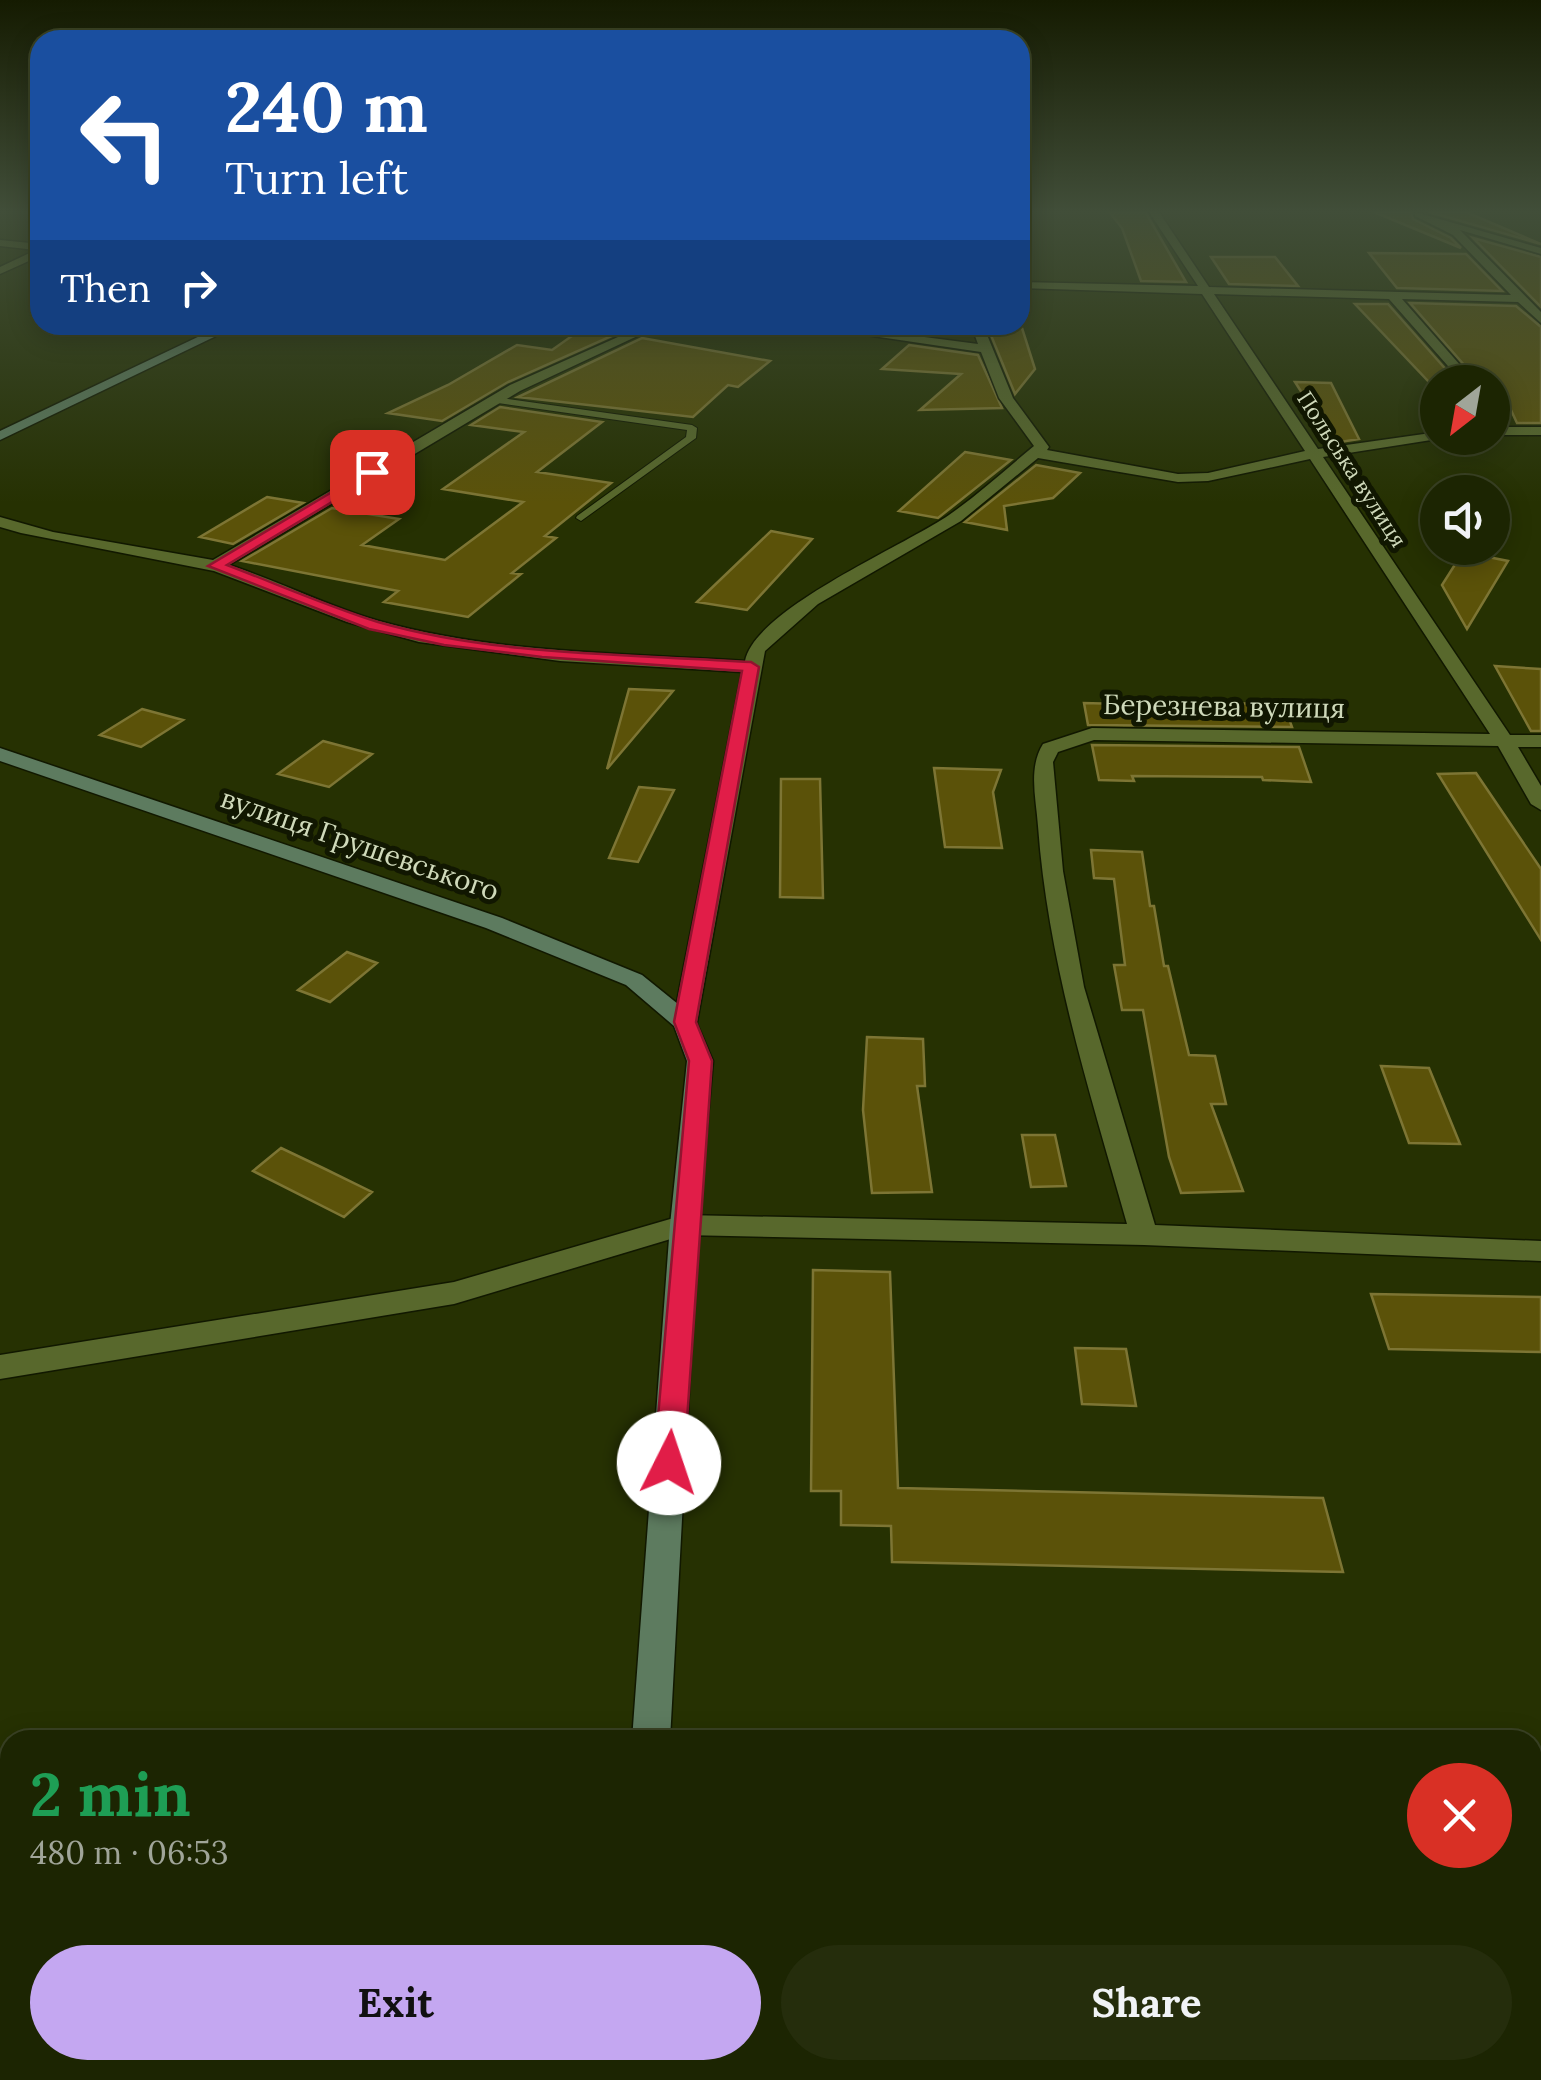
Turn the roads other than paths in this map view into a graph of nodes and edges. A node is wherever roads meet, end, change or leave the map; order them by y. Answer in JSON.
{"nodes":[{"id":1,"x":1221,"y":309,"type":"edge"},
{"id":2,"x":1405,"y":309,"type":"edge"},
{"id":3,"x":212,"y":335,"type":"edge"},
{"id":4,"x":631,"y":335,"type":"edge"},
{"id":5,"x":883,"y":335,"type":"edge"},
{"id":6,"x":980,"y":335,"type":"edge"},
{"id":7,"x":986,"y":348,"type":"junction"},
{"id":8,"x":1454,"y":365,"type":"edge"},
{"id":9,"x":494,"y":400,"type":"junction"},
{"id":10,"x":1511,"y":430,"type":"edge"},
{"id":11,"x":1541,"y":431,"type":"edge"},
{"id":12,"x":0,"y":436,"type":"edge"},
{"id":13,"x":1420,"y":439,"type":"edge"},
{"id":14,"x":1037,"y":453,"type":"junction"},
{"id":15,"x":1311,"y":454,"type":"junction"},
{"id":16,"x":581,"y":518,"type":"dead end"},
{"id":17,"x":0,"y":522,"type":"edge"},
{"id":18,"x":215,"y":566,"type":"junction"},
{"id":19,"x":751,"y":667,"type":"junction"},
{"id":20,"x":1504,"y":740,"type":"junction"},
{"id":21,"x":1541,"y":742,"type":"edge"},
{"id":22,"x":0,"y":754,"type":"edge"},
{"id":23,"x":1541,"y":804,"type":"edge"},
{"id":24,"x":685,"y":1022,"type":"junction"},
{"id":25,"x":684,"y":1225,"type":"junction"},
{"id":26,"x":1144,"y":1235,"type":"junction"},
{"id":27,"x":1541,"y":1251,"type":"edge"},
{"id":28,"x":0,"y":1367,"type":"edge"},
{"id":29,"x":652,"y":1730,"type":"edge"}],
"edges":[{"from":1,"to":15,"type":"street","name":"Польська вулиця"},
{"from":2,"to":8,"type":"street"},
{"from":3,"to":12,"type":"main road"},
{"from":4,"to":9,"type":"street"},
{"from":5,"to":7,"type":"street"},
{"from":6,"to":7,"type":"street"},
{"from":7,"to":14,"type":"street"},
{"from":9,"to":16,"type":"lane"},
{"from":9,"to":18,"type":"street"},
{"from":10,"to":11,"type":"street"},
{"from":13,"to":15,"type":"street"},
{"from":14,"to":15,"type":"street"},
{"from":14,"to":19,"type":"street"},
{"from":15,"to":20,"type":"street","name":"Польська вулиця"},
{"from":17,"to":18,"type":"street"},
{"from":18,"to":19,"type":"street"},
{"from":19,"to":24,"type":"street"},
{"from":20,"to":21,"type":"street","name":"Березнева вулиця"},
{"from":20,"to":23,"type":"street","name":"Польська вулиця"},
{"from":20,"to":26,"type":"street","name":"Березнева вулиця"},
{"from":22,"to":24,"type":"main road","name":"вулиця Грушевського"},
{"from":24,"to":25,"type":"main road"},
{"from":25,"to":26,"type":"street"},
{"from":25,"to":28,"type":"street"},
{"from":25,"to":29,"type":"main road"},
{"from":26,"to":27,"type":"street"}]}
